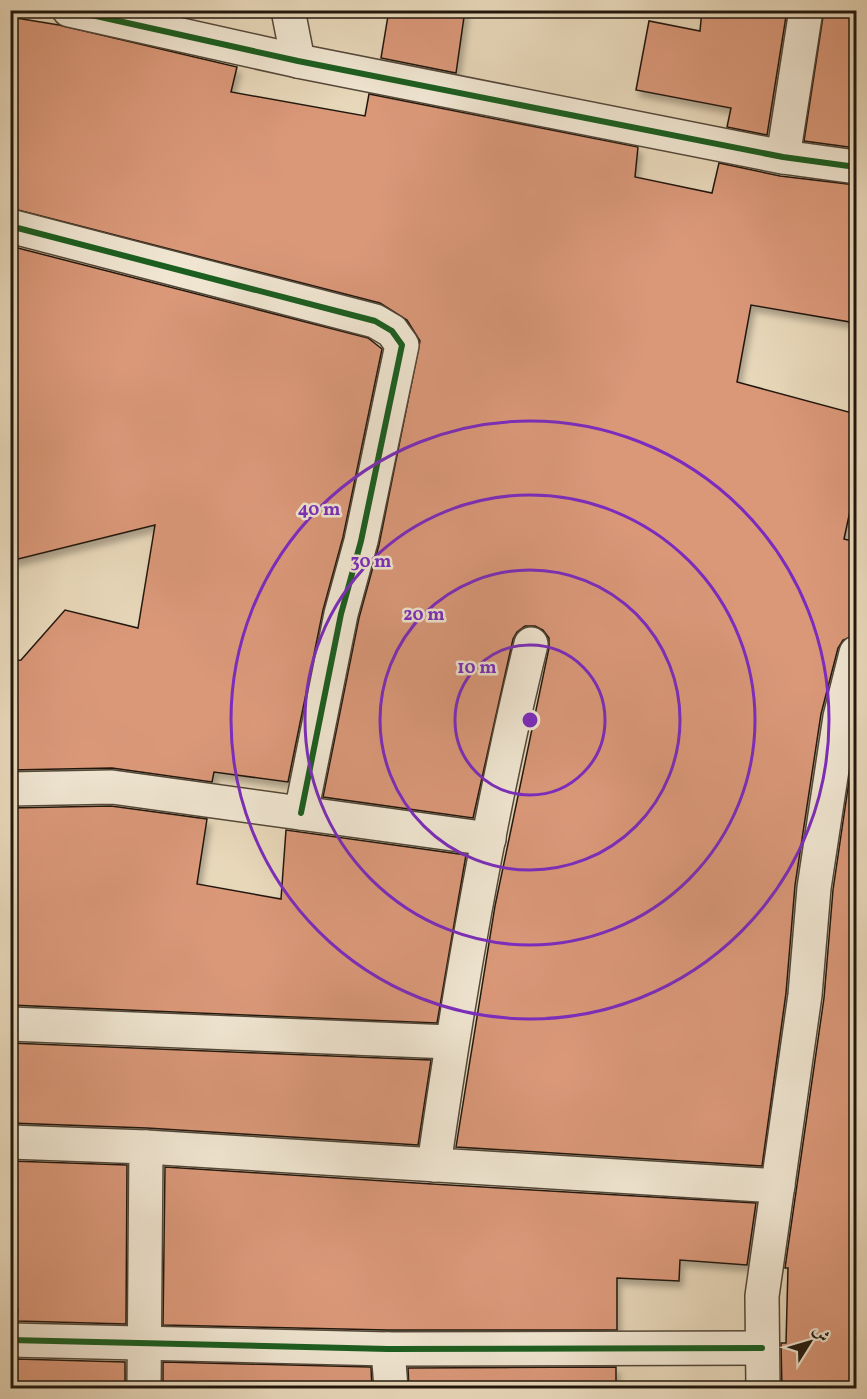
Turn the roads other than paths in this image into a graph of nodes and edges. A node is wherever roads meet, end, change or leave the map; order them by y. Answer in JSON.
{"nodes":[{"id":1,"x":69,"y":10,"type":"edge"},
{"id":2,"x":288,"y":10,"type":"edge"},
{"id":3,"x":806,"y":10,"type":"edge"},
{"id":4,"x":298,"y":62,"type":"junction"},
{"id":5,"x":783,"y":157,"type":"junction"},
{"id":6,"x":856,"y":167,"type":"edge"},
{"id":7,"x":10,"y":225,"type":"edge"},
{"id":8,"x":531,"y":644,"type":"dead end"},
{"id":9,"x":856,"y":653,"type":"edge"},
{"id":10,"x":10,"y":789,"type":"edge"},
{"id":11,"x":301,"y":813,"type":"junction"},
{"id":12,"x":489,"y":839,"type":"junction"},
{"id":13,"x":10,"y":1024,"type":"edge"},
{"id":14,"x":452,"y":1042,"type":"junction"},
{"id":15,"x":10,"y":1142,"type":"edge"},
{"id":16,"x":146,"y":1147,"type":"junction"},
{"id":17,"x":434,"y":1165,"type":"junction"},
{"id":18,"x":778,"y":1186,"type":"junction"},
{"id":19,"x":10,"y":1340,"type":"edge"},
{"id":20,"x":144,"y":1345,"type":"junction"},
{"id":21,"x":762,"y":1348,"type":"junction"},
{"id":22,"x":388,"y":1349,"type":"junction"},
{"id":23,"x":144,"y":1389,"type":"edge"},
{"id":24,"x":391,"y":1389,"type":"edge"},
{"id":25,"x":763,"y":1389,"type":"edge"}],
"edges":[{"from":1,"to":4,"type":"street"},
{"from":2,"to":4,"type":"street"},
{"from":3,"to":5,"type":"street"},
{"from":4,"to":5,"type":"street"},
{"from":5,"to":6,"type":"street"},
{"from":7,"to":11,"type":"street"},
{"from":8,"to":12,"type":"street"},
{"from":9,"to":18,"type":"street"},
{"from":10,"to":11,"type":"street"},
{"from":11,"to":12,"type":"street"},
{"from":12,"to":14,"type":"street"},
{"from":13,"to":14,"type":"street"},
{"from":14,"to":17,"type":"street"},
{"from":15,"to":16,"type":"street"},
{"from":16,"to":17,"type":"street"},
{"from":16,"to":20,"type":"street"},
{"from":17,"to":18,"type":"street"},
{"from":18,"to":21,"type":"street"},
{"from":19,"to":20,"type":"street"},
{"from":20,"to":22,"type":"street"},
{"from":20,"to":23,"type":"street"},
{"from":21,"to":22,"type":"street"},
{"from":21,"to":25,"type":"street"},
{"from":22,"to":24,"type":"street"}]}
